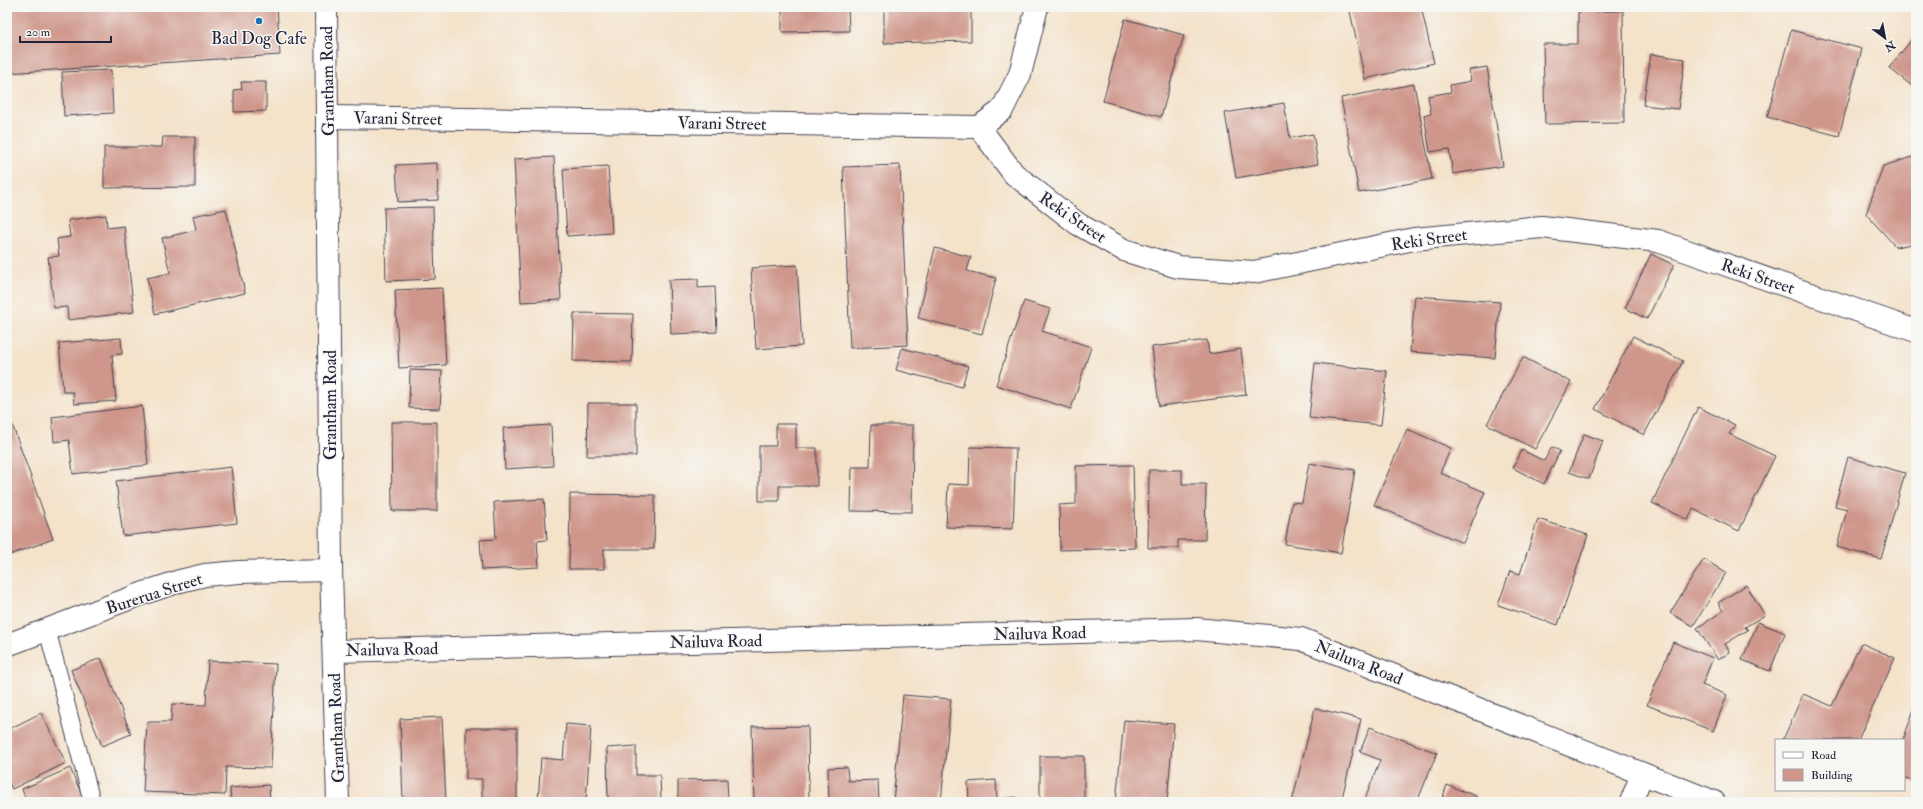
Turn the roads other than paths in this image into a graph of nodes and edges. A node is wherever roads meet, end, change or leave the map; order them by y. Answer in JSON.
{"nodes":[{"id":1,"x":326,"y":7,"type":"edge"},
{"id":2,"x":1036,"y":7,"type":"edge"},
{"id":3,"x":328,"y":117,"type":"junction"},
{"id":4,"x":979,"y":127,"type":"junction"},
{"id":5,"x":1916,"y":331,"type":"edge"},
{"id":6,"x":331,"y":570,"type":"junction"},
{"id":7,"x":46,"y":629,"type":"junction"},
{"id":8,"x":7,"y":645,"type":"edge"},
{"id":9,"x":334,"y":651,"type":"junction"},
{"id":10,"x":1642,"y":774,"type":"junction"},
{"id":11,"x":92,"y":802,"type":"edge"},
{"id":12,"x":338,"y":802,"type":"edge"},
{"id":13,"x":1631,"y":802,"type":"edge"},
{"id":14,"x":1714,"y":802,"type":"edge"}],
"edges":[{"from":1,"to":3,"type":"main road","name":"Grantham Road"},
{"from":2,"to":4,"type":"main road"},
{"from":3,"to":4,"type":"main road","name":"Varani Street"},
{"from":3,"to":6,"type":"main road","name":"Grantham Road"},
{"from":4,"to":5,"type":"main road","name":"Reki Street"},
{"from":6,"to":7,"type":"main road","name":"Burerua Street"},
{"from":6,"to":9,"type":"main road","name":"Grantham Road"},
{"from":7,"to":8,"type":"main road","name":"Burerua Street"},
{"from":7,"to":11,"type":"lane"},
{"from":9,"to":10,"type":"main road","name":"Nailuva Road"},
{"from":9,"to":12,"type":"main road","name":"Grantham Road"},
{"from":10,"to":13,"type":"main road"},
{"from":10,"to":14,"type":"main road","name":"Nailuva Road"}]}
